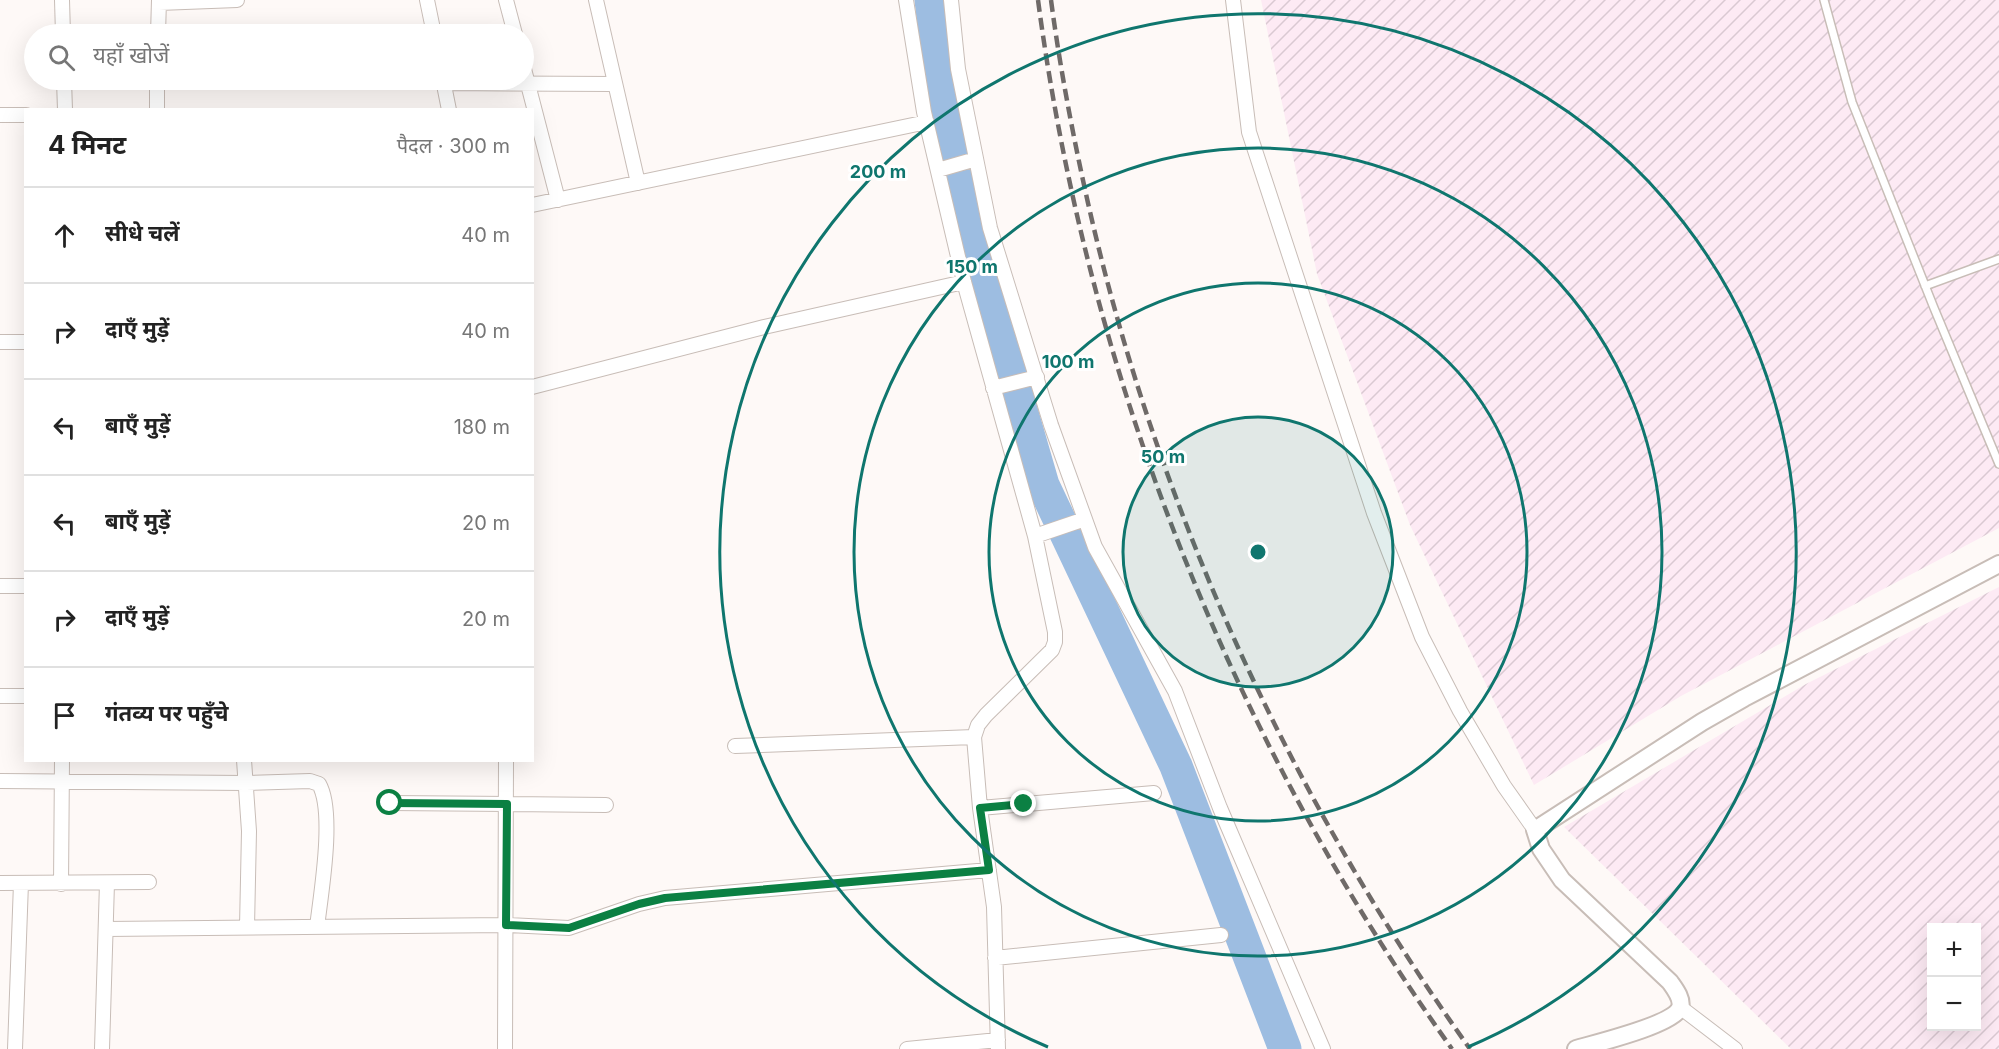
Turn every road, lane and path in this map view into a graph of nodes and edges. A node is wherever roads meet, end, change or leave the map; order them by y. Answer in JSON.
{"nodes":[{"id":1,"x":62,"y":0,"type":"edge"},
{"id":2,"x":237,"y":0,"type":"edge"},
{"id":3,"x":427,"y":0,"type":"edge"},
{"id":4,"x":506,"y":0,"type":"edge"},
{"id":5,"x":596,"y":0,"type":"edge"},
{"id":6,"x":906,"y":0,"type":"edge"},
{"id":7,"x":951,"y":0,"type":"edge"},
{"id":8,"x":1233,"y":0,"type":"edge"},
{"id":9,"x":1824,"y":0,"type":"edge"},
{"id":10,"x":159,"y":2,"type":"edge"},
{"id":11,"x":63,"y":24,"type":"edge"},
{"id":12,"x":158,"y":24,"type":"edge"},
{"id":13,"x":432,"y":24,"type":"edge"},
{"id":14,"x":512,"y":24,"type":"edge"},
{"id":15,"x":534,"y":77,"type":"edge"},
{"id":16,"x":614,"y":84,"type":"junction"},
{"id":17,"x":64,"y":90,"type":"edge"},
{"id":18,"x":157,"y":90,"type":"edge"},
{"id":19,"x":445,"y":90,"type":"edge"},
{"id":20,"x":529,"y":90,"type":"edge"},
{"id":21,"x":65,"y":108,"type":"edge"},
{"id":22,"x":157,"y":108,"type":"edge"},
{"id":23,"x":448,"y":108,"type":"edge"},
{"id":24,"x":534,"y":108,"type":"edge"},
{"id":25,"x":534,"y":110,"type":"edge"},
{"id":26,"x":0,"y":115,"type":"edge"},
{"id":27,"x":24,"y":115,"type":"edge"},
{"id":28,"x":927,"y":122,"type":"junction"},
{"id":29,"x":976,"y":159,"type":"junction"},
{"id":30,"x":938,"y":170,"type":"junction"},
{"id":31,"x":638,"y":183,"type":"junction"},
{"id":32,"x":558,"y":200,"type":"junction"},
{"id":33,"x":534,"y":205,"type":"edge"},
{"id":34,"x":1999,"y":259,"type":"edge"},
{"id":35,"x":964,"y":282,"type":"junction"},
{"id":36,"x":1925,"y":286,"type":"junction"},
{"id":37,"x":0,"y":342,"type":"edge"},
{"id":38,"x":24,"y":342,"type":"edge"},
{"id":39,"x":1037,"y":378,"type":"junction"},
{"id":40,"x":534,"y":386,"type":"edge"},
{"id":41,"x":993,"y":388,"type":"junction"},
{"id":42,"x":1999,"y":464,"type":"edge"},
{"id":43,"x":1085,"y":519,"type":"junction"},
{"id":44,"x":1035,"y":536,"type":"junction"},
{"id":45,"x":1999,"y":564,"type":"edge"},
{"id":46,"x":0,"y":586,"type":"edge"},
{"id":47,"x":24,"y":586,"type":"edge"},
{"id":48,"x":0,"y":696,"type":"edge"},
{"id":49,"x":24,"y":696,"type":"edge"},
{"id":50,"x":974,"y":736,"type":"junction"},
{"id":51,"x":735,"y":746,"type":"dead end"},
{"id":52,"x":62,"y":762,"type":"edge"},
{"id":53,"x":244,"y":762,"type":"edge"},
{"id":54,"x":506,"y":762,"type":"edge"},
{"id":55,"x":62,"y":780,"type":"junction"},
{"id":56,"x":0,"y":781,"type":"edge"},
{"id":57,"x":246,"y":783,"type":"junction"},
{"id":58,"x":1154,"y":793,"type":"dead end"},
{"id":59,"x":390,"y":803,"type":"dead end"},
{"id":60,"x":507,"y":804,"type":"junction"},
{"id":61,"x":606,"y":805,"type":"dead end"},
{"id":62,"x":980,"y":808,"type":"junction"},
{"id":63,"x":1535,"y":830,"type":"junction"},
{"id":64,"x":989,"y":870,"type":"junction"},
{"id":65,"x":149,"y":882,"type":"dead end"},
{"id":66,"x":0,"y":883,"type":"edge"},
{"id":67,"x":21,"y":883,"type":"junction"},
{"id":68,"x":107,"y":883,"type":"junction"},
{"id":69,"x":61,"y":884,"type":"junction"},
{"id":70,"x":506,"y":925,"type":"junction"},
{"id":71,"x":247,"y":927,"type":"junction"},
{"id":72,"x":317,"y":927,"type":"junction"},
{"id":73,"x":106,"y":929,"type":"junction"},
{"id":74,"x":1221,"y":935,"type":"dead end"},
{"id":75,"x":995,"y":958,"type":"junction"},
{"id":76,"x":1680,"y":1007,"type":"junction"},
{"id":77,"x":998,"y":1045,"type":"edge"},
{"id":78,"x":15,"y":1049,"type":"edge"},
{"id":79,"x":102,"y":1049,"type":"edge"},
{"id":80,"x":505,"y":1049,"type":"edge"},
{"id":81,"x":907,"y":1049,"type":"edge"},
{"id":82,"x":1323,"y":1049,"type":"edge"},
{"id":83,"x":1576,"y":1049,"type":"edge"},
{"id":84,"x":1735,"y":1049,"type":"edge"}],
"edges":[{"from":1,"to":11,"type":"street"},
{"from":2,"to":10,"type":"street"},
{"from":3,"to":13,"type":"street"},
{"from":4,"to":14,"type":"street"},
{"from":5,"to":16,"type":"street"},
{"from":6,"to":28,"type":"street"},
{"from":7,"to":29,"type":"street"},
{"from":8,"to":63,"type":"street"},
{"from":9,"to":36,"type":"lane"},
{"from":10,"to":12,"type":"street"},
{"from":15,"to":16,"type":"street"},
{"from":16,"to":31,"type":"street"},
{"from":17,"to":21,"type":"street"},
{"from":18,"to":22,"type":"street"},
{"from":19,"to":23,"type":"street"},
{"from":20,"to":24,"type":"street"},
{"from":25,"to":32,"type":"street"},
{"from":26,"to":27,"type":"street"},
{"from":28,"to":30,"type":"street"},
{"from":28,"to":31,"type":"street"},
{"from":29,"to":30,"type":"street"},
{"from":29,"to":39,"type":"street"},
{"from":30,"to":35,"type":"street"},
{"from":31,"to":32,"type":"street"},
{"from":32,"to":33,"type":"street"},
{"from":34,"to":36,"type":"lane"},
{"from":35,"to":40,"type":"street"},
{"from":35,"to":41,"type":"street"},
{"from":36,"to":42,"type":"lane"},
{"from":37,"to":38,"type":"street"},
{"from":39,"to":41,"type":"street"},
{"from":39,"to":43,"type":"street"},
{"from":41,"to":44,"type":"street"},
{"from":43,"to":44,"type":"street"},
{"from":43,"to":82,"type":"street"},
{"from":44,"to":50,"type":"street"},
{"from":45,"to":63,"type":"street"},
{"from":46,"to":47,"type":"street"},
{"from":48,"to":49,"type":"street"},
{"from":50,"to":51,"type":"street"},
{"from":50,"to":62,"type":"street"},
{"from":52,"to":55,"type":"street"},
{"from":53,"to":57,"type":"street"},
{"from":54,"to":60,"type":"street"},
{"from":55,"to":56,"type":"street"},
{"from":55,"to":57,"type":"street"},
{"from":55,"to":69,"type":"street"},
{"from":57,"to":71,"type":"street"},
{"from":57,"to":72,"type":"street"},
{"from":58,"to":62,"type":"street"},
{"from":59,"to":60,"type":"street"},
{"from":60,"to":61,"type":"street"},
{"from":60,"to":70,"type":"street"},
{"from":62,"to":64,"type":"street"},
{"from":63,"to":76,"type":"street"},
{"from":64,"to":70,"type":"street"},
{"from":64,"to":75,"type":"street"},
{"from":65,"to":68,"type":"street"},
{"from":66,"to":67,"type":"street"},
{"from":67,"to":69,"type":"street"},
{"from":67,"to":78,"type":"street"},
{"from":68,"to":69,"type":"street"},
{"from":68,"to":73,"type":"street"},
{"from":70,"to":72,"type":"street"},
{"from":70,"to":80,"type":"street"},
{"from":71,"to":72,"type":"street"},
{"from":71,"to":73,"type":"street"},
{"from":73,"to":79,"type":"street"},
{"from":74,"to":75,"type":"street"},
{"from":75,"to":77,"type":"street"},
{"from":76,"to":83,"type":"street"},
{"from":76,"to":84,"type":"street"},
{"from":77,"to":81,"type":"street"}]}
